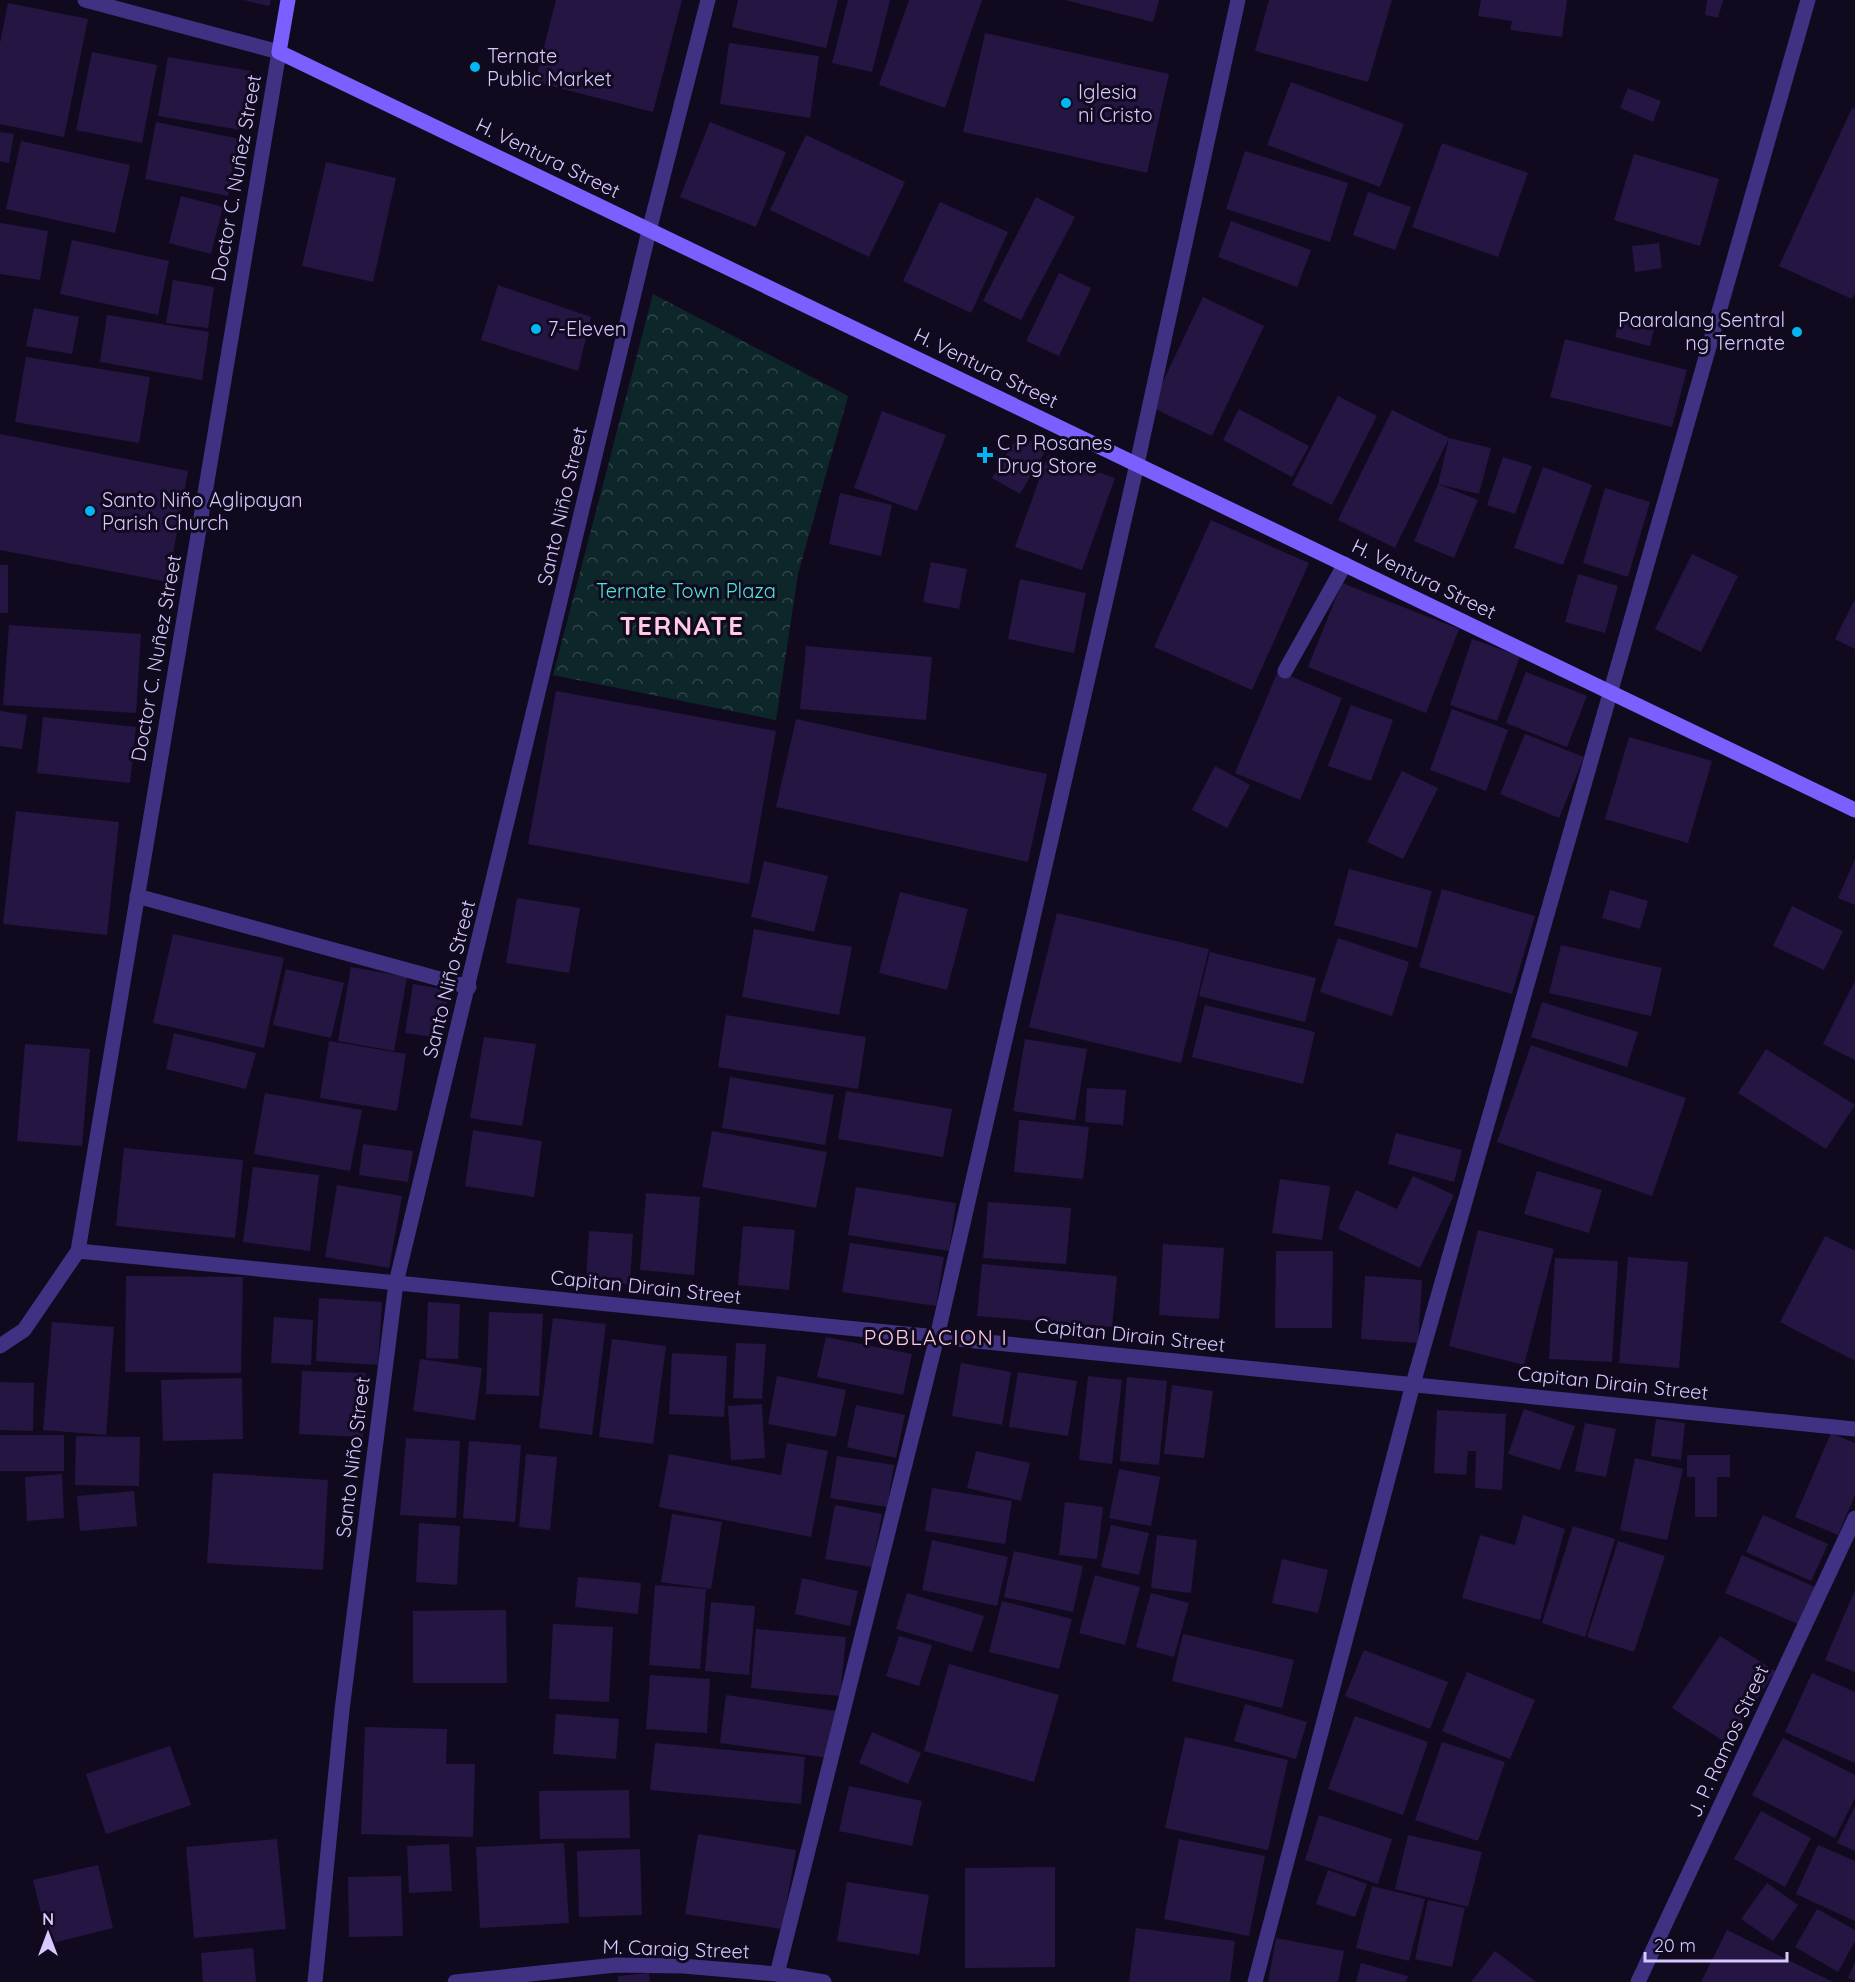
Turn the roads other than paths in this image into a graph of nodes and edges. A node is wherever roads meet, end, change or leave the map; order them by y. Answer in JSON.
{"nodes":[{"id":1,"x":85,"y":0,"type":"edge"},
{"id":2,"x":288,"y":0,"type":"edge"},
{"id":3,"x":708,"y":0,"type":"edge"},
{"id":4,"x":1238,"y":0,"type":"edge"},
{"id":5,"x":1808,"y":0,"type":"edge"},
{"id":6,"x":279,"y":52,"type":"junction"},
{"id":7,"x":649,"y":231,"type":"junction"},
{"id":8,"x":1137,"y":464,"type":"junction"},
{"id":9,"x":1345,"y":564,"type":"junction"},
{"id":10,"x":1285,"y":671,"type":"dead end"},
{"id":11,"x":1611,"y":692,"type":"junction"},
{"id":12,"x":1855,"y":810,"type":"edge"},
{"id":13,"x":137,"y":896,"type":"junction"},
{"id":14,"x":469,"y":987,"type":"junction"},
{"id":15,"x":78,"y":1251,"type":"junction"},
{"id":16,"x":396,"y":1283,"type":"junction"},
{"id":17,"x":937,"y":1337,"type":"junction"},
{"id":18,"x":0,"y":1346,"type":"edge"},
{"id":19,"x":1413,"y":1384,"type":"junction"},
{"id":20,"x":1855,"y":1429,"type":"edge"},
{"id":21,"x":1855,"y":1518,"type":"edge"},
{"id":22,"x":777,"y":1974,"type":"junction"},
{"id":23,"x":315,"y":1982,"type":"edge"},
{"id":24,"x":454,"y":1982,"type":"edge"},
{"id":25,"x":824,"y":1982,"type":"edge"},
{"id":26,"x":1255,"y":1982,"type":"edge"},
{"id":27,"x":1638,"y":1982,"type":"edge"}],
"edges":[{"from":1,"to":6,"type":"street","name":"H. Ventura Street"},
{"from":2,"to":6,"type":"main road","name":"Doctor C. Nuñez Street"},
{"from":3,"to":7,"type":"street","name":"Santo Niño Street"},
{"from":4,"to":8,"type":"street"},
{"from":5,"to":11,"type":"street"},
{"from":6,"to":7,"type":"main road","name":"H. Ventura Street"},
{"from":6,"to":13,"type":"street","name":"Doctor C. Nuñez Street"},
{"from":7,"to":8,"type":"main road","name":"H. Ventura Street"},
{"from":7,"to":14,"type":"street","name":"Santo Niño Street"},
{"from":8,"to":9,"type":"main road","name":"H. Ventura Street"},
{"from":8,"to":17,"type":"street"},
{"from":9,"to":10,"type":"street"},
{"from":9,"to":11,"type":"main road","name":"H. Ventura Street"},
{"from":11,"to":12,"type":"main road","name":"H. Ventura Street"},
{"from":11,"to":19,"type":"street"},
{"from":13,"to":14,"type":"street"},
{"from":13,"to":15,"type":"street","name":"Doctor C. Nuñez Street"},
{"from":14,"to":16,"type":"street","name":"Santo Niño Street"},
{"from":15,"to":16,"type":"street","name":"Capitan Dirain Street"},
{"from":15,"to":18,"type":"street"},
{"from":16,"to":17,"type":"street","name":"Capitan Dirain Street"},
{"from":16,"to":23,"type":"street","name":"Santo Niño Street"},
{"from":17,"to":19,"type":"street","name":"Capitan Dirain Street"},
{"from":17,"to":22,"type":"street"},
{"from":19,"to":20,"type":"street","name":"Capitan Dirain Street"},
{"from":19,"to":26,"type":"street"},
{"from":21,"to":27,"type":"street","name":"J. P. Ramos Street"},
{"from":22,"to":24,"type":"street","name":"M. Caraig Street"},
{"from":22,"to":25,"type":"street","name":"M. Caraig Street"}]}
